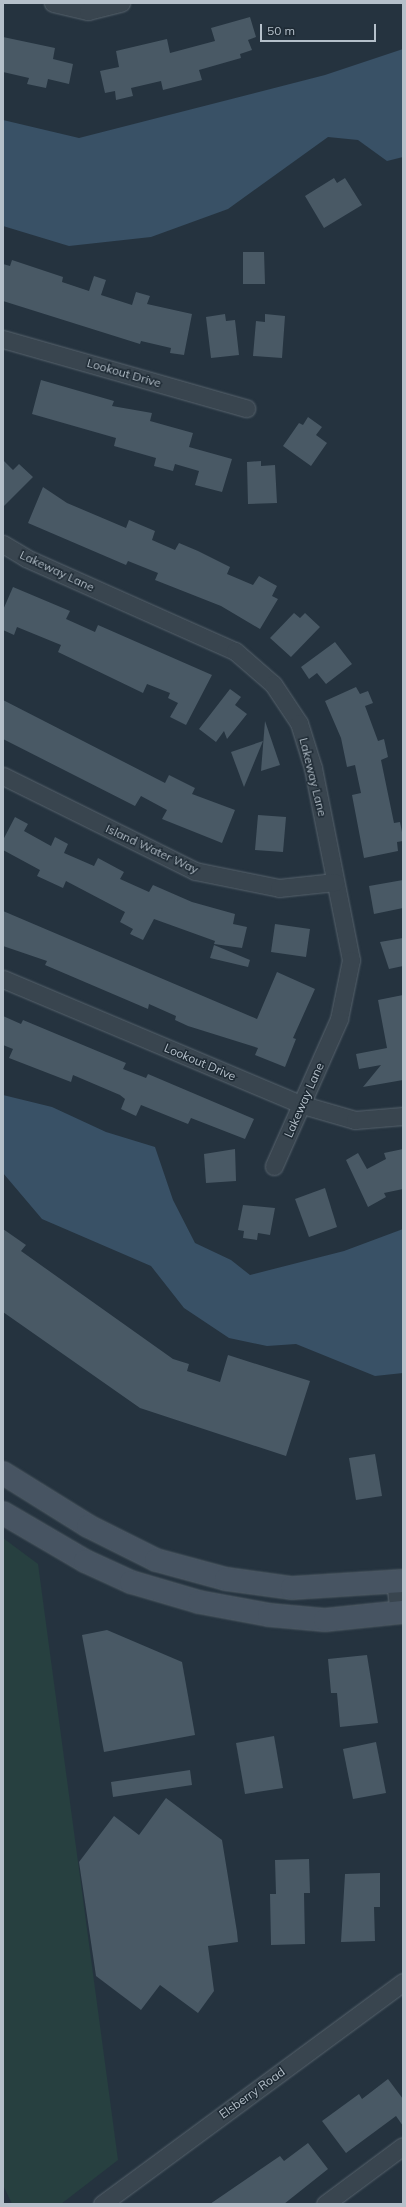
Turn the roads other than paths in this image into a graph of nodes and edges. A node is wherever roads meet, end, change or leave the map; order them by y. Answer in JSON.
{"nodes":[{"id":1,"x":53,"y":3,"type":"edge"},
{"id":2,"x":121,"y":3,"type":"edge"},
{"id":3,"x":3,"y":339,"type":"edge"},
{"id":4,"x":246,"y":408,"type":"dead end"},
{"id":5,"x":3,"y":544,"type":"edge"},
{"id":6,"x":3,"y":776,"type":"edge"},
{"id":7,"x":335,"y":882,"type":"junction"},
{"id":8,"x":3,"y":979,"type":"edge"},
{"id":9,"x":303,"y":1105,"type":"junction"},
{"id":10,"x":403,"y":1116,"type":"edge"},
{"id":11,"x":274,"y":1166,"type":"dead end"},
{"id":12,"x":3,"y":1473,"type":"edge"},
{"id":13,"x":3,"y":1513,"type":"edge"},
{"id":14,"x":400,"y":1581,"type":"edge"},
{"id":15,"x":402,"y":1612,"type":"edge"},
{"id":16,"x":403,"y":1982,"type":"edge"},
{"id":17,"x":403,"y":2146,"type":"edge"},
{"id":18,"x":102,"y":2204,"type":"edge"},
{"id":19,"x":325,"y":2204,"type":"edge"}],
"edges":[{"from":1,"to":2,"type":"street"},
{"from":3,"to":4,"type":"street","name":"Lookout Drive"},
{"from":5,"to":7,"type":"street","name":"Lakeway Lane"},
{"from":6,"to":7,"type":"street","name":"Island Water Way"},
{"from":7,"to":9,"type":"street","name":"Lakeway Lane"},
{"from":8,"to":9,"type":"street","name":"Lookout Drive"},
{"from":9,"to":10,"type":"street","name":"Lookout Drive"},
{"from":9,"to":11,"type":"street","name":"Lakeway Lane"},
{"from":12,"to":14,"type":"main road"},
{"from":13,"to":15,"type":"main road"},
{"from":14,"to":15,"type":"street"},
{"from":16,"to":18,"type":"street","name":"Elsberry Road"},
{"from":17,"to":19,"type":"street"}]}
